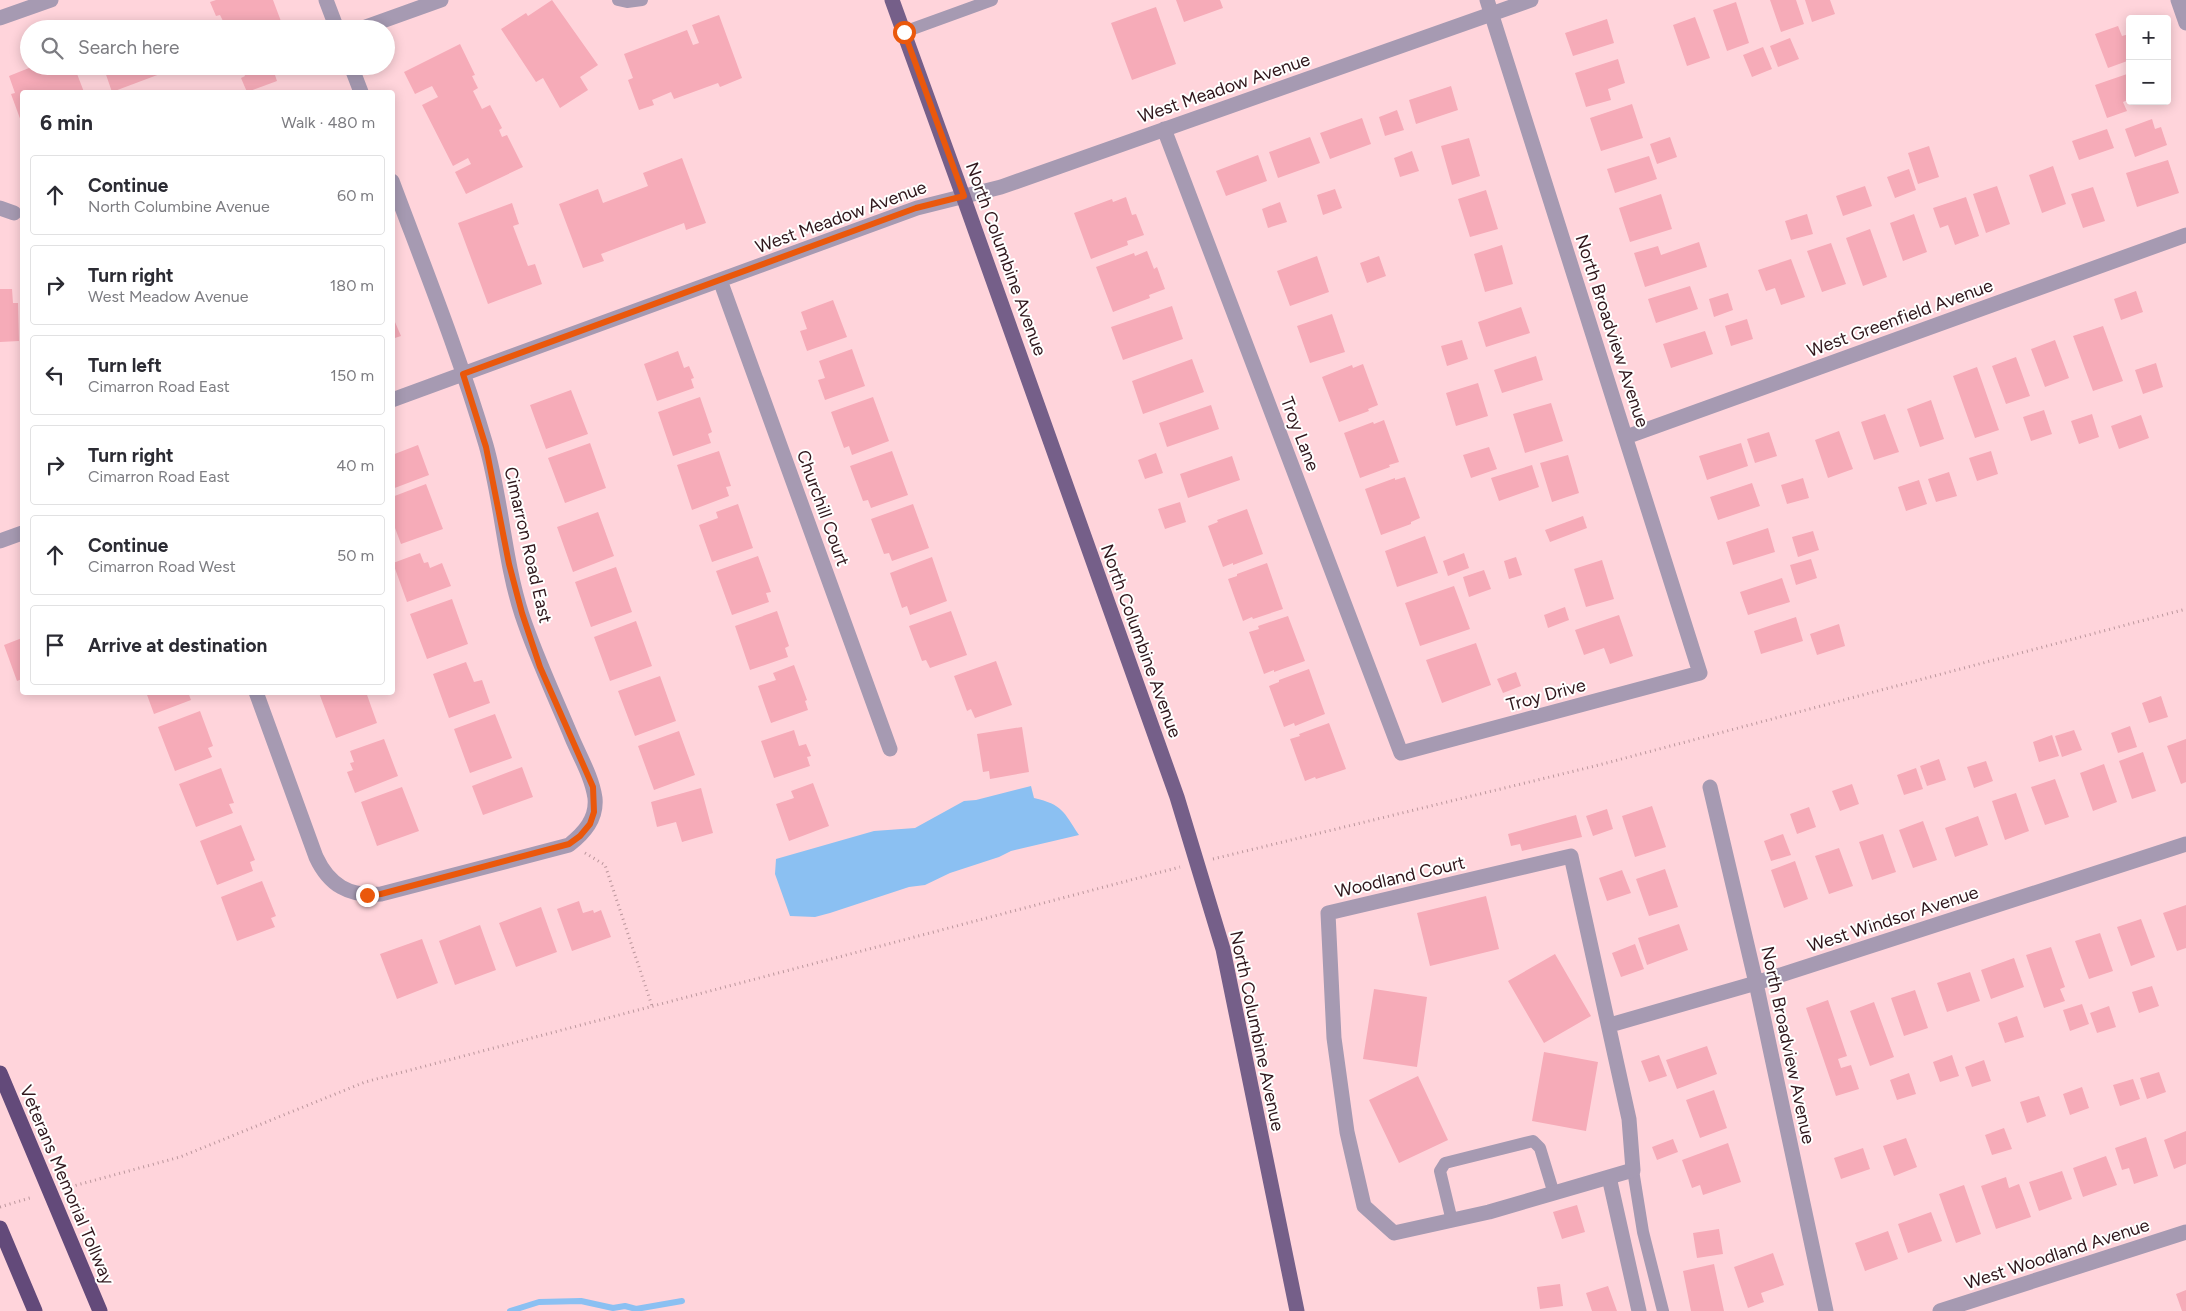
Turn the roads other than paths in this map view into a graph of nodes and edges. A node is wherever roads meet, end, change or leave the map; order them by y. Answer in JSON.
{"nodes":[{"id":1,"x":51,"y":0,"type":"edge"},
{"id":2,"x":326,"y":0,"type":"edge"},
{"id":3,"x":441,"y":0,"type":"edge"},
{"id":4,"x":618,"y":0,"type":"edge"},
{"id":5,"x":642,"y":0,"type":"edge"},
{"id":6,"x":892,"y":0,"type":"edge"},
{"id":7,"x":992,"y":0,"type":"edge"},
{"id":8,"x":1531,"y":0,"type":"edge"},
{"id":9,"x":2178,"y":0,"type":"edge"},
{"id":10,"x":1489,"y":7,"type":"edge"},
{"id":11,"x":0,"y":18,"type":"edge"},
{"id":12,"x":334,"y":20,"type":"edge"},
{"id":13,"x":385,"y":20,"type":"edge"},
{"id":14,"x":2186,"y":23,"type":"edge"},
{"id":15,"x":904,"y":32,"type":"junction"},
{"id":16,"x":354,"y":75,"type":"edge"},
{"id":17,"x":360,"y":90,"type":"edge"},
{"id":18,"x":1164,"y":129,"type":"junction"},
{"id":19,"x":395,"y":189,"type":"edge"},
{"id":20,"x":964,"y":196,"type":"junction"},
{"id":21,"x":2186,"y":235,"type":"edge"},
{"id":22,"x":720,"y":280,"type":"junction"},
{"id":23,"x":463,"y":374,"type":"junction"},
{"id":24,"x":395,"y":399,"type":"edge"},
{"id":25,"x":1626,"y":436,"type":"junction"},
{"id":26,"x":20,"y":534,"type":"edge"},
{"id":27,"x":0,"y":541,"type":"edge"},
{"id":28,"x":1700,"y":673,"type":"joint"},
{"id":29,"x":257,"y":695,"type":"edge"},
{"id":30,"x":890,"y":748,"type":"dead end"},
{"id":31,"x":1401,"y":753,"type":"joint"},
{"id":32,"x":1710,"y":787,"type":"dead end"},
{"id":33,"x":2186,"y":844,"type":"edge"},
{"id":34,"x":1756,"y":983,"type":"junction"},
{"id":35,"x":1610,"y":1025,"type":"junction"},
{"id":36,"x":0,"y":1073,"type":"edge"},
{"id":37,"x":1633,"y":1170,"type":"junction"},
{"id":38,"x":1609,"y":1177,"type":"junction"},
{"id":39,"x":1554,"y":1194,"type":"junction"},
{"id":40,"x":1452,"y":1221,"type":"junction"},
{"id":41,"x":0,"y":1228,"type":"edge"},
{"id":42,"x":2186,"y":1232,"type":"edge"},
{"id":43,"x":35,"y":1311,"type":"edge"},
{"id":44,"x":100,"y":1311,"type":"edge"},
{"id":45,"x":1297,"y":1311,"type":"edge"},
{"id":46,"x":1639,"y":1311,"type":"edge"},
{"id":47,"x":1663,"y":1311,"type":"edge"},
{"id":48,"x":1826,"y":1311,"type":"edge"},
{"id":49,"x":1940,"y":1311,"type":"edge"}],
"edges":[{"from":1,"to":11,"type":"street"},
{"from":2,"to":12,"type":"street"},
{"from":3,"to":13,"type":"street"},
{"from":4,"to":5,"type":"lane"},
{"from":6,"to":15,"type":"main road","name":"North Columbine Avenue"},
{"from":7,"to":15,"type":"lane"},
{"from":8,"to":10,"type":"street","name":"West Meadow Avenue"},
{"from":9,"to":14,"type":"street"},
{"from":10,"to":18,"type":"street","name":"West Meadow Avenue"},
{"from":10,"to":25,"type":"street","name":"North Broadview Avenue"},
{"from":15,"to":20,"type":"main road","name":"North Columbine Avenue"},
{"from":16,"to":17,"type":"street"},
{"from":18,"to":20,"type":"street","name":"West Meadow Avenue"},
{"from":18,"to":31,"type":"street","name":"Troy Lane"},
{"from":19,"to":23,"type":"street","name":"Cimarron Road East"},
{"from":20,"to":22,"type":"street","name":"West Meadow Avenue"},
{"from":20,"to":45,"type":"main road","name":"North Columbine Avenue"},
{"from":21,"to":25,"type":"street","name":"West Greenfield Avenue"},
{"from":22,"to":23,"type":"street","name":"West Meadow Avenue"},
{"from":22,"to":30,"type":"street","name":"Churchill Court"},
{"from":23,"to":24,"type":"street","name":"West Meadow Avenue"},
{"from":23,"to":29,"type":"street","name":"Cimarron Road East"},
{"from":25,"to":28,"type":"street","name":"North Broadview Avenue"},
{"from":26,"to":27,"type":"street"},
{"from":28,"to":31,"type":"street","name":"Troy Drive"},
{"from":32,"to":34,"type":"street","name":"North Broadview Avenue"},
{"from":33,"to":34,"type":"street","name":"West Windsor Avenue"},
{"from":34,"to":35,"type":"street","name":"West Windsor Avenue"},
{"from":34,"to":48,"type":"street","name":"North Broadview Avenue"},
{"from":35,"to":37,"type":"street","name":"Woodland Court"},
{"from":35,"to":40,"type":"street","name":"Woodland Court"},
{"from":36,"to":44,"type":"highway","name":"Veterans Memorial Tollway"},
{"from":37,"to":38,"type":"street","name":"Woodland Court"},
{"from":37,"to":47,"type":"lane"},
{"from":38,"to":39,"type":"street","name":"Woodland Court"},
{"from":38,"to":46,"type":"street"},
{"from":39,"to":40,"type":"street","name":"Woodland Court"},
{"from":39,"to":40,"type":"lane"},
{"from":41,"to":43,"type":"highway"},
{"from":42,"to":49,"type":"street","name":"West Woodland Avenue"}]}
